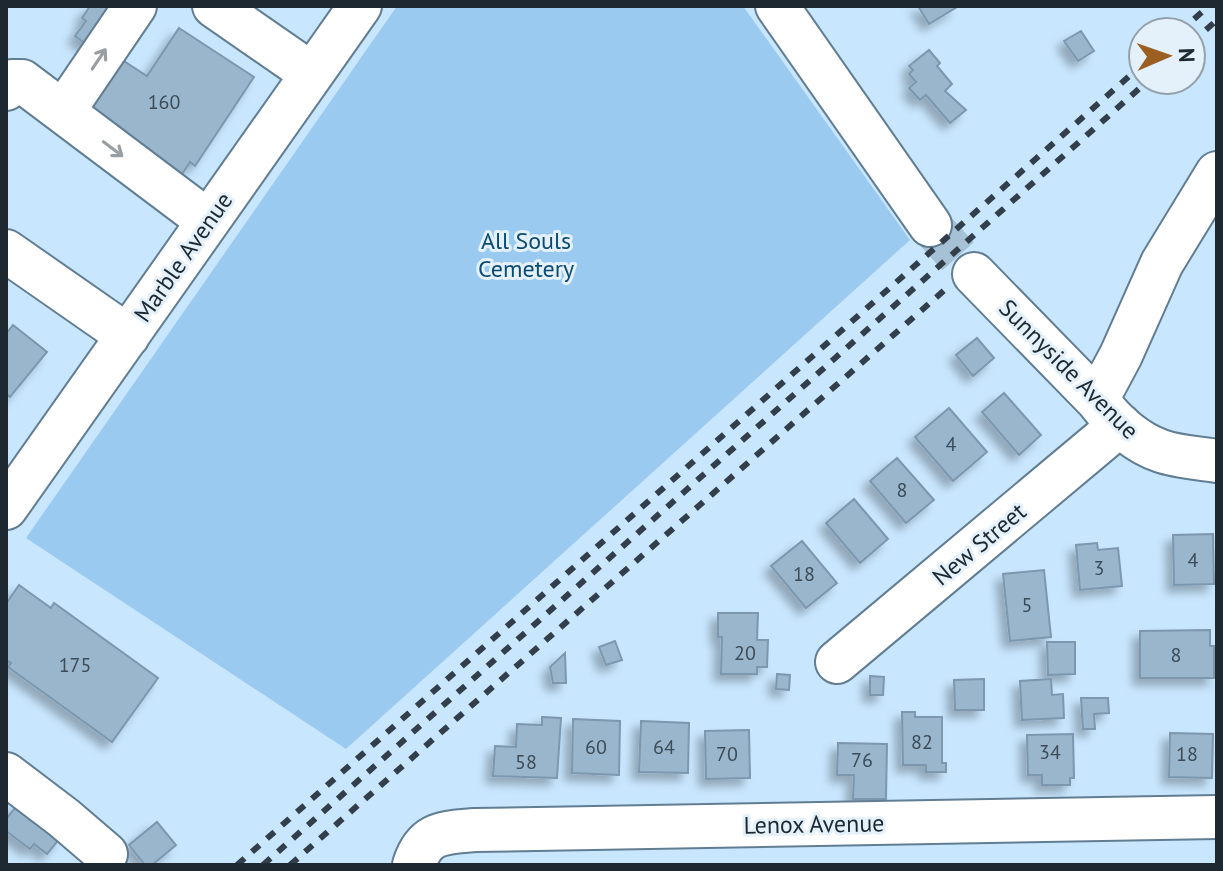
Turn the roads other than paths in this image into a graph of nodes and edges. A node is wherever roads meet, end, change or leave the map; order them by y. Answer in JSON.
{"nodes":[{"id":1,"x":135,"y":6,"type":"edge"},
{"id":2,"x":360,"y":6,"type":"edge"},
{"id":3,"x":777,"y":6,"type":"edge"},
{"id":4,"x":222,"y":8,"type":"edge"},
{"id":5,"x":312,"y":74,"type":"junction"},
{"id":6,"x":6,"y":89,"type":"edge"},
{"id":7,"x":63,"y":112,"type":"junction"},
{"id":8,"x":1217,"y":173,"type":"edge"},
{"id":9,"x":208,"y":221,"type":"junction"},
{"id":10,"x":930,"y":225,"type":"tunnel mouth"},
{"id":11,"x":6,"y":251,"type":"edge"},
{"id":12,"x":974,"y":274,"type":"tunnel mouth"},
{"id":13,"x":128,"y":336,"type":"junction"},
{"id":14,"x":1109,"y":413,"type":"junction"},
{"id":15,"x":1217,"y":461,"type":"edge"},
{"id":16,"x":6,"y":508,"type":"edge"},
{"id":17,"x":837,"y":662,"type":"dead end"},
{"id":18,"x":6,"y":774,"type":"edge"},
{"id":19,"x":1217,"y":817,"type":"edge"},
{"id":20,"x":106,"y":854,"type":"dead end"},
{"id":21,"x":416,"y":858,"type":"edge"}],
"edges":[{"from":7,"to":1,"type":"street","one_way":true},
{"from":2,"to":5,"type":"street","name":"Marble Avenue"},
{"from":3,"to":10,"type":"street"},
{"from":4,"to":5,"type":"street"},
{"from":5,"to":9,"type":"street","name":"Marble Avenue"},
{"from":6,"to":7,"type":"street"},
{"from":7,"to":9,"type":"street","one_way":true},
{"from":8,"to":14,"type":"street"},
{"from":9,"to":13,"type":"street","name":"Marble Avenue"},
{"from":11,"to":13,"type":"street"},
{"from":12,"to":14,"type":"street","name":"Sunnyside Avenue"},
{"from":13,"to":16,"type":"street","name":"Marble Avenue"},
{"from":14,"to":15,"type":"street","name":"Sunnyside Avenue"},
{"from":14,"to":17,"type":"street","name":"New Street"},
{"from":18,"to":20,"type":"street"},
{"from":19,"to":21,"type":"street","name":"Lenox Avenue"}]}
